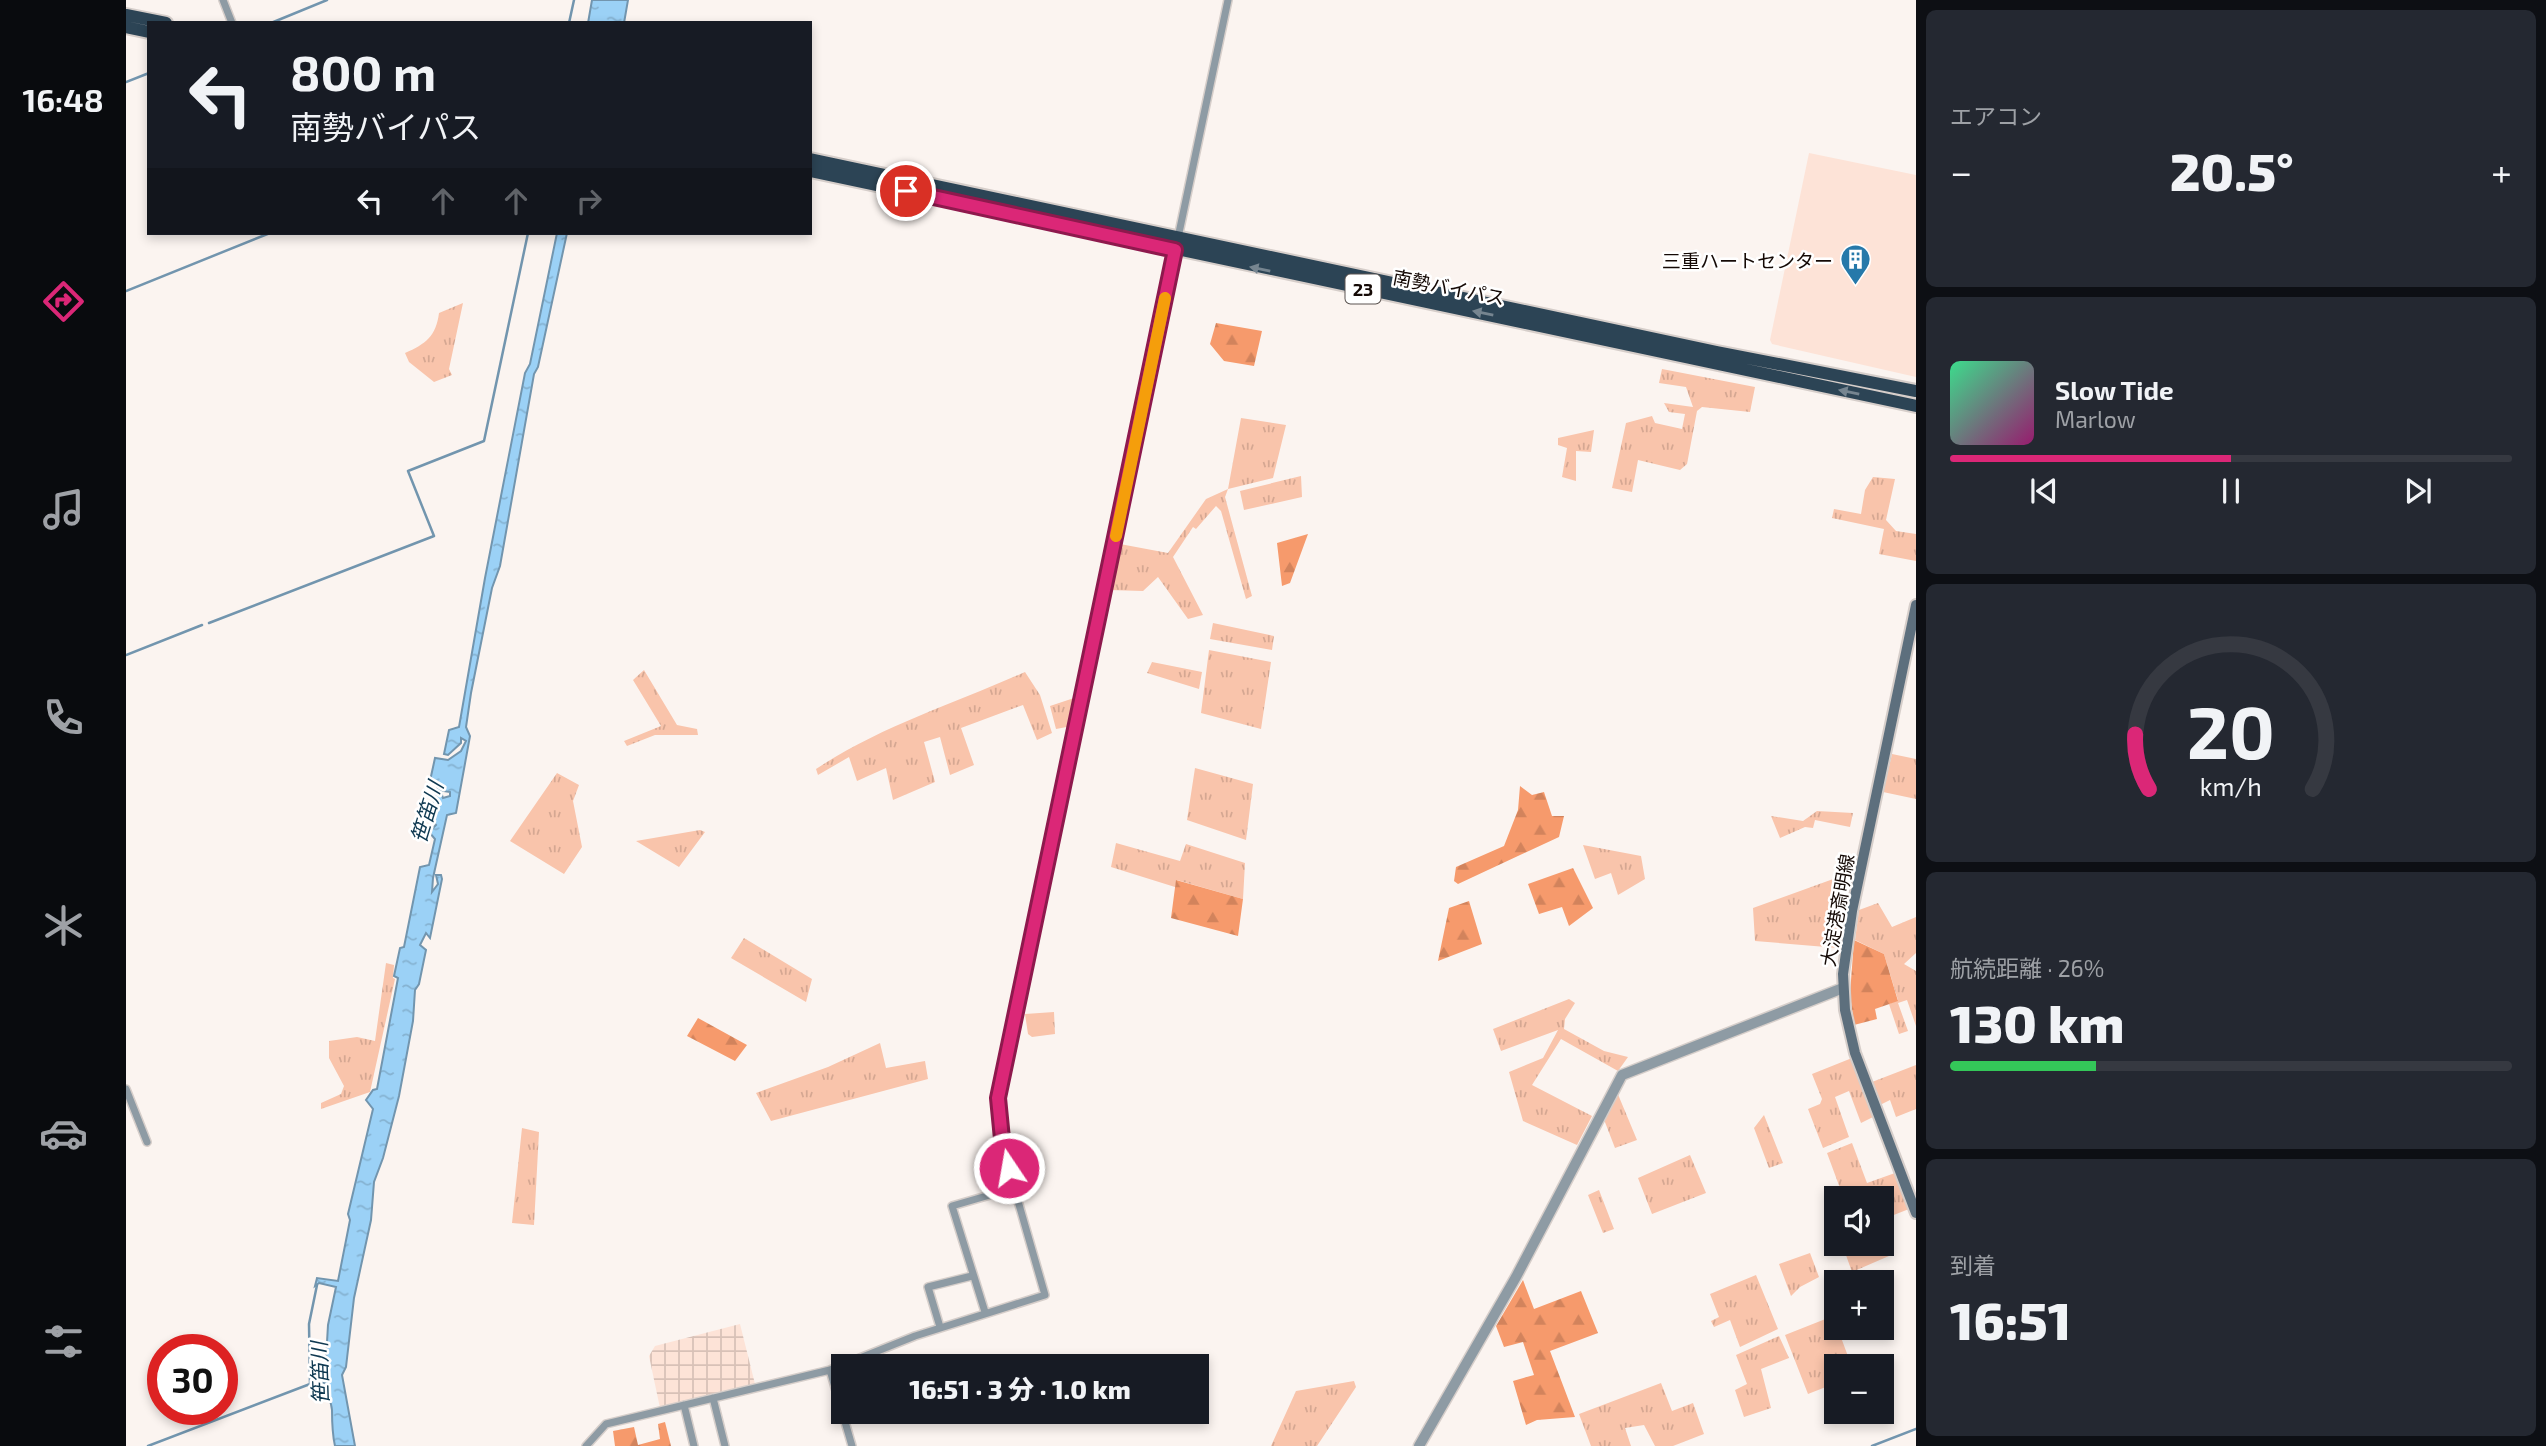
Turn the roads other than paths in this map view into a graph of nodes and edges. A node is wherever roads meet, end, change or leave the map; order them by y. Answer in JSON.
{"nodes":[{"id":1,"x":223,"y":0,"type":"edge"},
{"id":2,"x":1228,"y":0,"type":"edge"},
{"id":3,"x":126,"y":15,"type":"edge"},
{"id":4,"x":156,"y":21,"type":"edge"},
{"id":5,"x":231,"y":21,"type":"edge"},
{"id":6,"x":126,"y":27,"type":"edge"},
{"id":7,"x":147,"y":32,"type":"edge"},
{"id":8,"x":812,"y":159,"type":"edge"},
{"id":9,"x":812,"y":171,"type":"edge"},
{"id":10,"x":1178,"y":236,"type":"junction"},
{"id":11,"x":1175,"y":250,"type":"junction"},
{"id":12,"x":1916,"y":391,"type":"edge"},
{"id":13,"x":1916,"y":406,"type":"edge"},
{"id":14,"x":1916,"y":605,"type":"edge"},
{"id":15,"x":1843,"y":988,"type":"junction"},
{"id":16,"x":126,"y":1088,"type":"edge"},
{"id":17,"x":146,"y":1142,"type":"dead end"},
{"id":18,"x":1014,"y":1188,"type":"junction"},
{"id":19,"x":1916,"y":1213,"type":"edge"},
{"id":20,"x":972,"y":1276,"type":"junction"},
{"id":21,"x":985,"y":1312,"type":"junction"},
{"id":22,"x":940,"y":1327,"type":"junction"},
{"id":23,"x":830,"y":1370,"type":"junction"},
{"id":24,"x":713,"y":1398,"type":"junction"},
{"id":25,"x":684,"y":1405,"type":"junction"},
{"id":26,"x":586,"y":1446,"type":"edge"},
{"id":27,"x":694,"y":1446,"type":"edge"},
{"id":28,"x":724,"y":1446,"type":"edge"},
{"id":29,"x":852,"y":1446,"type":"edge"},
{"id":30,"x":1419,"y":1446,"type":"edge"}],
"edges":[{"from":1,"to":5,"type":"street"},
{"from":2,"to":10,"type":"street"},
{"from":3,"to":4,"type":"highway"},
{"from":6,"to":7,"type":"highway"},
{"from":8,"to":10,"type":"highway","name":"南勢バイパス","number":"23"},
{"from":9,"to":11,"type":"highway","name":"南勢バイパス","number":"23"},
{"from":10,"to":11,"type":"street"},
{"from":10,"to":12,"type":"highway","name":"南勢バイパス","number":"23"},
{"from":13,"to":11,"type":"highway","name":"南勢バイパス","number":"23","one_way":true},
{"from":11,"to":18,"type":"street"},
{"from":14,"to":15,"type":"main road","name":"大淀港斎明線"},
{"from":15,"to":19,"type":"main road","name":"大淀港斎明線"},
{"from":15,"to":30,"type":"street"},
{"from":16,"to":17,"type":"street"},
{"from":18,"to":20,"type":"street"},
{"from":18,"to":21,"type":"street"},
{"from":20,"to":21,"type":"street"},
{"from":20,"to":22,"type":"street"},
{"from":21,"to":22,"type":"street"},
{"from":22,"to":23,"type":"street"},
{"from":23,"to":24,"type":"street"},
{"from":23,"to":29,"type":"street"},
{"from":24,"to":25,"type":"street"},
{"from":24,"to":28,"type":"street"},
{"from":25,"to":26,"type":"street"},
{"from":25,"to":27,"type":"street"}]}
